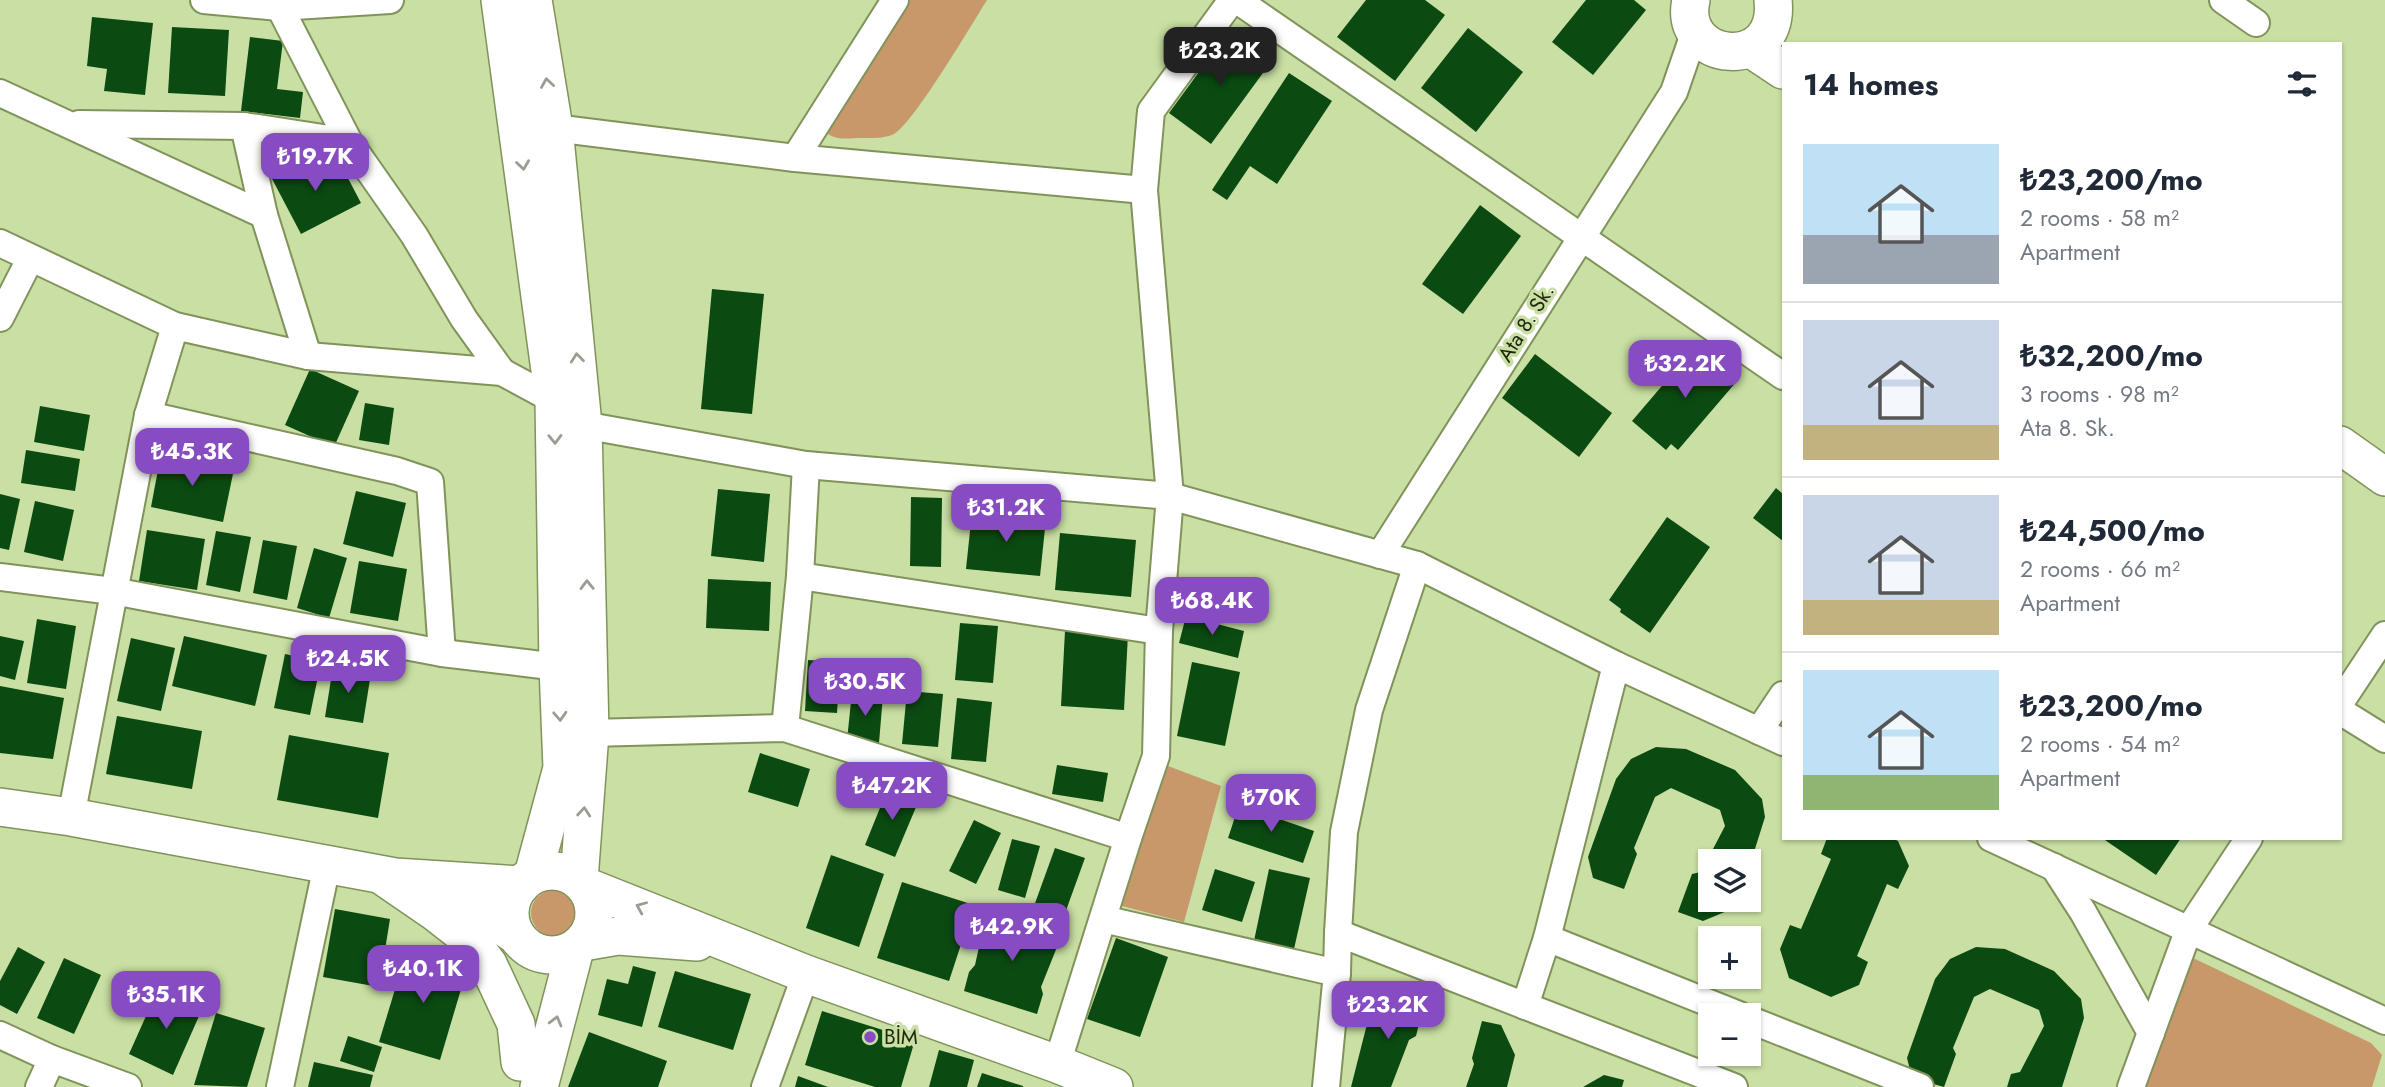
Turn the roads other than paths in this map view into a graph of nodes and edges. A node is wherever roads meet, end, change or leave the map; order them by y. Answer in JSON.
{"nodes":[{"id":1,"x":204,"y":0,"type":"edge"},
{"id":2,"x":390,"y":0,"type":"edge"},
{"id":3,"x":500,"y":0,"type":"edge"},
{"id":4,"x":533,"y":0,"type":"edge"},
{"id":5,"x":895,"y":0,"type":"edge"},
{"id":6,"x":1232,"y":0,"type":"edge"},
{"id":7,"x":1237,"y":0,"type":"edge"},
{"id":8,"x":2223,"y":0,"type":"edge"},
{"id":9,"x":278,"y":4,"type":"edge"},
{"id":10,"x":1730,"y":23,"type":"edge"},
{"id":11,"x":2256,"y":23,"type":"dead end"},
{"id":12,"x":1782,"y":69,"type":"edge"},
{"id":13,"x":0,"y":93,"type":"edge"},
{"id":14,"x":71,"y":124,"type":"junction"},
{"id":15,"x":244,"y":126,"type":"junction"},
{"id":16,"x":554,"y":128,"type":"junction"},
{"id":17,"x":349,"y":142,"type":"junction"},
{"id":18,"x":794,"y":158,"type":"junction"},
{"id":19,"x":1144,"y":190,"type":"junction"},
{"id":20,"x":264,"y":215,"type":"junction"},
{"id":21,"x":1581,"y":236,"type":"junction"},
{"id":22,"x":0,"y":243,"type":"edge"},
{"id":23,"x":30,"y":259,"type":"junction"},
{"id":24,"x":0,"y":318,"type":"edge"},
{"id":25,"x":175,"y":326,"type":"junction"},
{"id":26,"x":308,"y":356,"type":"junction"},
{"id":27,"x":502,"y":372,"type":"junction"},
{"id":28,"x":1782,"y":375,"type":"edge"},
{"id":29,"x":554,"y":400,"type":"junction"},
{"id":30,"x":148,"y":415,"type":"junction"},
{"id":31,"x":583,"y":425,"type":"junction"},
{"id":32,"x":2342,"y":446,"type":"edge"},
{"id":33,"x":806,"y":465,"type":"junction"},
{"id":34,"x":2385,"y":477,"type":"edge"},
{"id":35,"x":1170,"y":496,"type":"junction"},
{"id":36,"x":1380,"y":555,"type":"junction"},
{"id":37,"x":1417,"y":565,"type":"junction"},
{"id":38,"x":800,"y":576,"type":"junction"},
{"id":39,"x":0,"y":577,"type":"edge"},
{"id":40,"x":113,"y":591,"type":"junction"},
{"id":41,"x":1159,"y":631,"type":"junction"},
{"id":42,"x":2385,"y":635,"type":"edge"},
{"id":43,"x":442,"y":653,"type":"junction"},
{"id":44,"x":1616,"y":665,"type":"junction"},
{"id":45,"x":558,"y":667,"type":"junction"},
{"id":46,"x":1782,"y":696,"type":"edge"},
{"id":47,"x":2342,"y":700,"type":"edge"},
{"id":48,"x":2342,"y":711,"type":"edge"},
{"id":49,"x":785,"y":728,"type":"junction"},
{"id":50,"x":1759,"y":731,"type":"junction"},
{"id":51,"x":590,"y":733,"type":"junction"},
{"id":52,"x":2385,"y":739,"type":"edge"},
{"id":53,"x":1782,"y":742,"type":"edge"},
{"id":54,"x":0,"y":807,"type":"edge"},
{"id":55,"x":71,"y":817,"type":"junction"},
{"id":56,"x":1128,"y":838,"type":"junction"},
{"id":57,"x":1995,"y":840,"type":"edge"},
{"id":58,"x":2248,"y":840,"type":"edge"},
{"id":59,"x":327,"y":865,"type":"junction"},
{"id":60,"x":2054,"y":867,"type":"junction"},
{"id":61,"x":388,"y":876,"type":"junction"},
{"id":62,"x":527,"y":880,"type":"junction"},
{"id":63,"x":582,"y":883,"type":"junction"},
{"id":64,"x":1103,"y":919,"type":"junction"},
{"id":65,"x":2189,"y":929,"type":"junction"},
{"id":66,"x":1338,"y":933,"type":"junction"},
{"id":67,"x":1547,"y":939,"type":"junction"},
{"id":68,"x":521,"y":941,"type":"junction"},
{"id":69,"x":726,"y":943,"type":"junction"},
{"id":70,"x":579,"y":945,"type":"junction"},
{"id":71,"x":1337,"y":973,"type":"junction"},
{"id":72,"x":806,"y":974,"type":"junction"},
{"id":73,"x":1709,"y":1003,"type":"edge"},
{"id":74,"x":1525,"y":1006,"type":"junction"},
{"id":75,"x":2385,"y":1021,"type":"edge"},
{"id":76,"x":1761,"y":1023,"type":"edge"},
{"id":77,"x":2151,"y":1033,"type":"junction"},
{"id":78,"x":0,"y":1035,"type":"edge"},
{"id":79,"x":52,"y":1059,"type":"junction"},
{"id":80,"x":1057,"y":1064,"type":"junction"},
{"id":81,"x":524,"y":1079,"type":"edge"},
{"id":82,"x":39,"y":1087,"type":"edge"},
{"id":83,"x":128,"y":1087,"type":"edge"},
{"id":84,"x":280,"y":1087,"type":"edge"},
{"id":85,"x":765,"y":1087,"type":"edge"},
{"id":86,"x":1114,"y":1087,"type":"edge"},
{"id":87,"x":1326,"y":1087,"type":"edge"},
{"id":88,"x":1734,"y":1087,"type":"edge"},
{"id":89,"x":1920,"y":1087,"type":"edge"},
{"id":90,"x":2131,"y":1087,"type":"edge"}],
"edges":[{"from":1,"to":9,"type":"street"},
{"from":2,"to":9,"type":"street"},
{"from":3,"to":29,"type":"street","one_way":true},
{"from":16,"to":4,"type":"street","one_way":true},
{"from":5,"to":18,"type":"street"},
{"from":6,"to":19,"type":"street"},
{"from":7,"to":21,"type":"street"},
{"from":8,"to":11,"type":"street"},
{"from":9,"to":17,"type":"street"},
{"from":10,"to":12,"type":"street"},
{"from":10,"to":21,"type":"street","name":"Ata 8. Sk."},
{"from":13,"to":14,"type":"street"},
{"from":14,"to":15,"type":"street"},
{"from":14,"to":20,"type":"street"},
{"from":15,"to":17,"type":"street"},
{"from":15,"to":20,"type":"street"},
{"from":16,"to":18,"type":"street"},
{"from":31,"to":16,"type":"street","one_way":true},
{"from":17,"to":27,"type":"street"},
{"from":18,"to":19,"type":"street"},
{"from":19,"to":35,"type":"street"},
{"from":20,"to":26,"type":"street"},
{"from":21,"to":28,"type":"street"},
{"from":21,"to":36,"type":"street","name":"Ata 8. Sk."},
{"from":22,"to":23,"type":"street"},
{"from":23,"to":24,"type":"street"},
{"from":23,"to":25,"type":"street"},
{"from":25,"to":26,"type":"street"},
{"from":25,"to":30,"type":"street"},
{"from":26,"to":27,"type":"street"},
{"from":27,"to":29,"type":"street"},
{"from":29,"to":45,"type":"street","one_way":true},
{"from":30,"to":40,"type":"street"},
{"from":30,"to":43,"type":"street"},
{"from":31,"to":33,"type":"street"},
{"from":51,"to":31,"type":"street","one_way":true},
{"from":32,"to":34,"type":"street"},
{"from":33,"to":35,"type":"street"},
{"from":33,"to":38,"type":"street"},
{"from":35,"to":36,"type":"street"},
{"from":35,"to":41,"type":"street"},
{"from":36,"to":37,"type":"street"},
{"from":37,"to":44,"type":"street"},
{"from":37,"to":66,"type":"street"},
{"from":38,"to":41,"type":"street"},
{"from":38,"to":49,"type":"street"},
{"from":39,"to":40,"type":"street"},
{"from":40,"to":43,"type":"street"},
{"from":40,"to":55,"type":"street"},
{"from":41,"to":56,"type":"street"},
{"from":42,"to":47,"type":"street"},
{"from":43,"to":45,"type":"street"},
{"from":44,"to":50,"type":"street"},
{"from":44,"to":67,"type":"street"},
{"from":45,"to":62,"type":"street","one_way":true},
{"from":46,"to":50,"type":"street"},
{"from":48,"to":52,"type":"street"},
{"from":49,"to":51,"type":"street"},
{"from":49,"to":56,"type":"street"},
{"from":50,"to":53,"type":"street"},
{"from":63,"to":51,"type":"street","one_way":true},
{"from":54,"to":55,"type":"street"},
{"from":55,"to":59,"type":"street"},
{"from":56,"to":64,"type":"street"},
{"from":57,"to":60,"type":"street"},
{"from":58,"to":65,"type":"street"},
{"from":59,"to":61,"type":"street"},
{"from":59,"to":84,"type":"street"},
{"from":60,"to":65,"type":"street"},
{"from":60,"to":77,"type":"street"},
{"from":61,"to":62,"type":"street"},
{"from":61,"to":68,"type":"street"},
{"from":61,"to":81,"type":"street"},
{"from":62,"to":63,"type":"street"},
{"from":62,"to":68,"type":"street"},
{"from":69,"to":63,"type":"street","one_way":true},
{"from":63,"to":70,"type":"street"},
{"from":64,"to":71,"type":"street"},
{"from":64,"to":80,"type":"street"},
{"from":65,"to":75,"type":"street"},
{"from":65,"to":77,"type":"street"},
{"from":66,"to":71,"type":"street"},
{"from":66,"to":74,"type":"street"},
{"from":67,"to":73,"type":"street"},
{"from":67,"to":74,"type":"street"},
{"from":68,"to":70,"type":"street"},
{"from":68,"to":81,"type":"street"},
{"from":69,"to":70,"type":"street"},
{"from":69,"to":72,"type":"street"},
{"from":81,"to":70,"type":"street","one_way":true},
{"from":71,"to":87,"type":"street"},
{"from":72,"to":80,"type":"street"},
{"from":72,"to":85,"type":"street"},
{"from":74,"to":88,"type":"street"},
{"from":76,"to":89,"type":"street"},
{"from":77,"to":90,"type":"street"},
{"from":78,"to":79,"type":"street"},
{"from":79,"to":82,"type":"street"},
{"from":79,"to":83,"type":"street"},
{"from":80,"to":86,"type":"street"}]}
